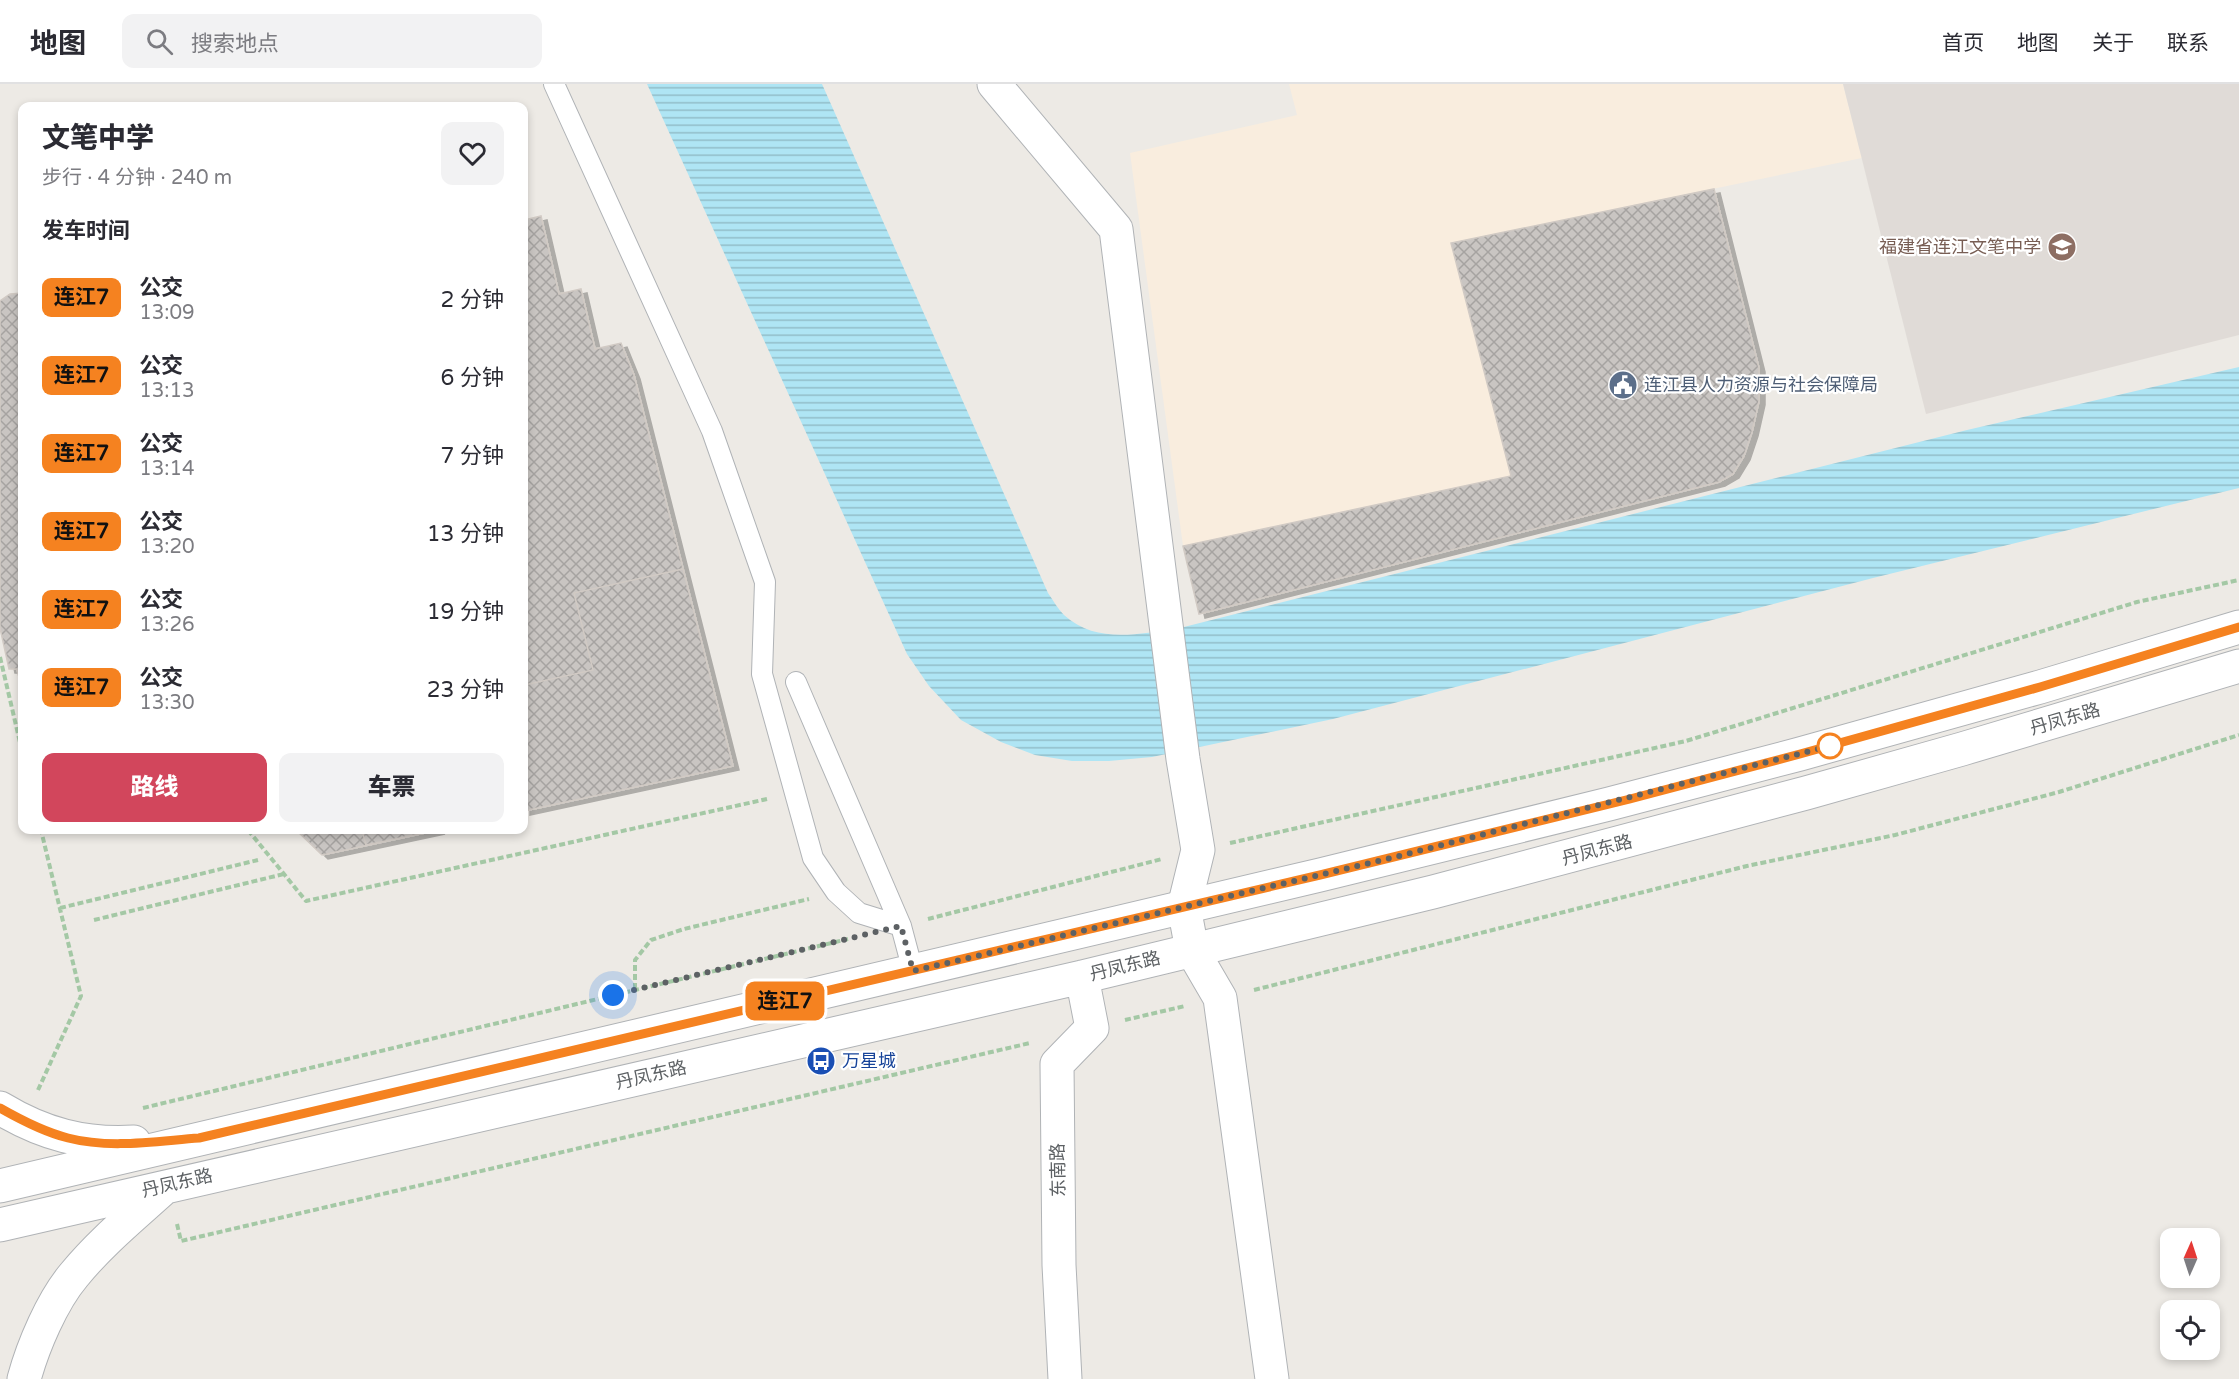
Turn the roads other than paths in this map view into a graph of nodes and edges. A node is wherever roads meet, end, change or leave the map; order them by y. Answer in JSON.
{"nodes":[{"id":1,"x":554,"y":84,"type":"edge"},
{"id":2,"x":994,"y":84,"type":"edge"},
{"id":3,"x":2239,"y":627,"type":"edge"},
{"id":4,"x":2239,"y":666,"type":"edge"},
{"id":5,"x":796,"y":682,"type":"dead end"},
{"id":6,"x":1184,"y":907,"type":"junction"},
{"id":7,"x":901,"y":926,"type":"junction"},
{"id":8,"x":1192,"y":950,"type":"junction"},
{"id":9,"x":913,"y":971,"type":"junction"},
{"id":10,"x":1082,"y":977,"type":"junction"},
{"id":11,"x":0,"y":1108,"type":"edge"},
{"id":12,"x":199,"y":1138,"type":"junction"},
{"id":13,"x":0,"y":1186,"type":"edge"},
{"id":14,"x":167,"y":1186,"type":"junction"},
{"id":15,"x":0,"y":1225,"type":"edge"},
{"id":16,"x":24,"y":1379,"type":"edge"},
{"id":17,"x":1065,"y":1379,"type":"edge"},
{"id":18,"x":1272,"y":1379,"type":"edge"}],
"edges":[{"from":1,"to":7,"type":"lane"},
{"from":2,"to":6,"type":"main road"},
{"from":3,"to":6,"type":"main road","name":"丹凤东路"},
{"from":4,"to":8,"type":"main road","name":"丹凤东路"},
{"from":5,"to":7,"type":"lane"},
{"from":6,"to":8,"type":"main road"},
{"from":6,"to":9,"type":"main road","name":"丹凤东路"},
{"from":7,"to":9,"type":"lane"},
{"from":8,"to":10,"type":"main road","name":"丹凤东路"},
{"from":8,"to":18,"type":"main road"},
{"from":9,"to":12,"type":"main road","name":"丹凤东路"},
{"from":10,"to":14,"type":"main road","name":"丹凤东路"},
{"from":10,"to":17,"type":"main road","name":"东南路"},
{"from":11,"to":12,"type":"main road"},
{"from":12,"to":13,"type":"main road","name":"丹凤东路"},
{"from":14,"to":15,"type":"main road","name":"丹凤东路"},
{"from":14,"to":16,"type":"main road"}]}
